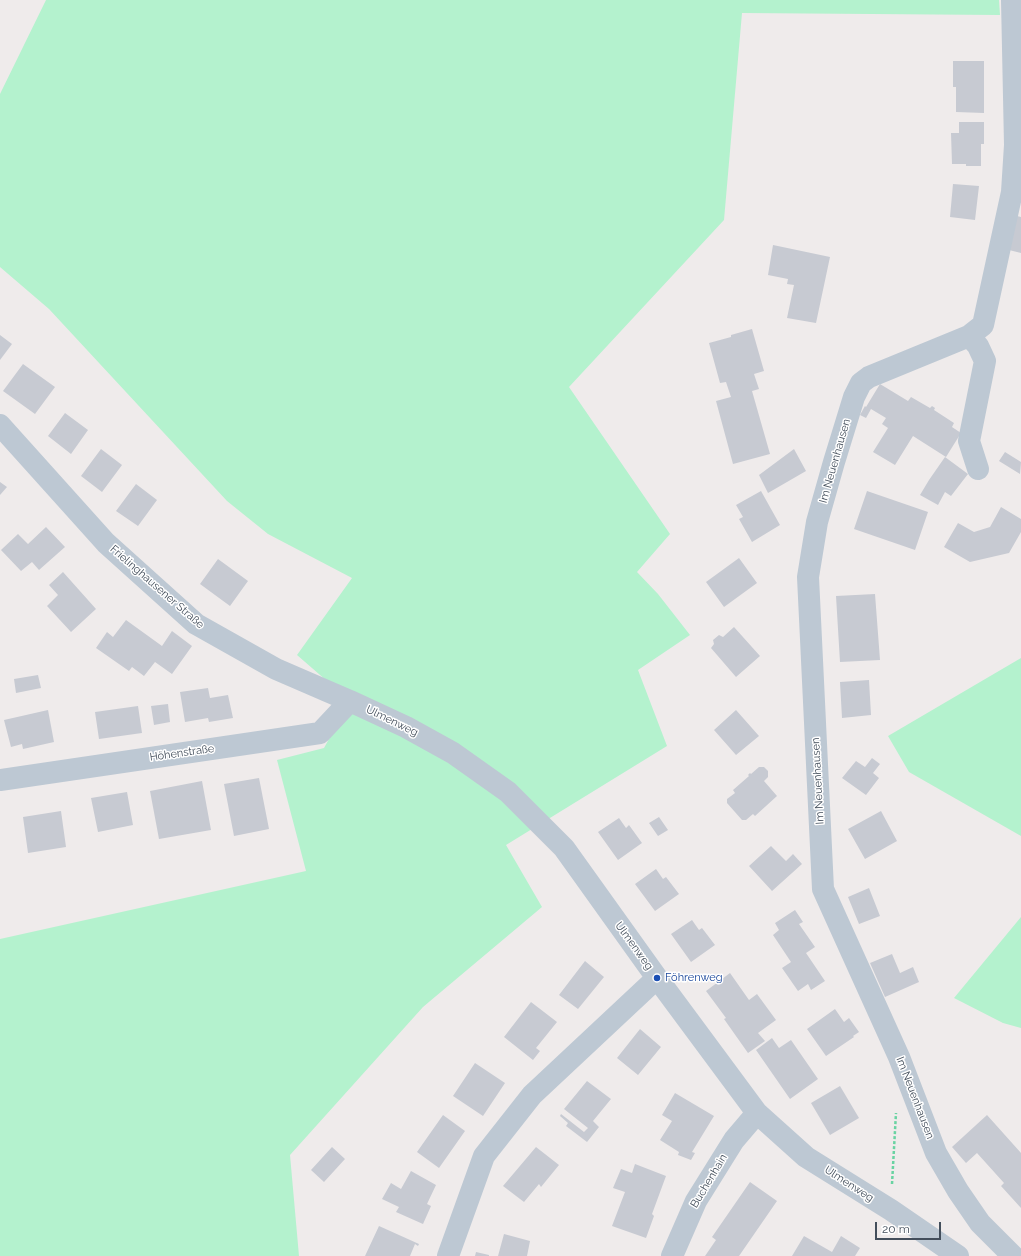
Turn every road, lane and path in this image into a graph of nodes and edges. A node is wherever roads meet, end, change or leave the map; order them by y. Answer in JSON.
{"nodes":[{"id":1,"x":1012,"y":0,"type":"edge"},
{"id":2,"x":969,"y":336,"type":"junction"},
{"id":3,"x":0,"y":425,"type":"edge"},
{"id":4,"x":978,"y":469,"type":"dead end"},
{"id":5,"x":350,"y":701,"type":"junction"},
{"id":6,"x":0,"y":780,"type":"edge"},
{"id":7,"x":657,"y":978,"type":"junction"},
{"id":8,"x":896,"y":1111,"type":"dead end"},
{"id":9,"x":757,"y":1113,"type":"junction"},
{"id":10,"x":891,"y":1210,"type":"junction"},
{"id":11,"x":448,"y":1256,"type":"edge"},
{"id":12,"x":672,"y":1256,"type":"edge"},
{"id":13,"x":958,"y":1256,"type":"edge"},
{"id":14,"x":1013,"y":1256,"type":"edge"}],
"edges":[{"from":1,"to":2,"type":"street","name":"Im Neuenhausen"},
{"from":2,"to":4,"type":"street"},
{"from":2,"to":14,"type":"street","name":"Im Neuenhausen"},
{"from":3,"to":5,"type":"street","name":"Frielinghausener Straße"},
{"from":5,"to":6,"type":"street","name":"Höhenstraße"},
{"from":5,"to":7,"type":"street","name":"Ulmenweg"},
{"from":7,"to":9,"type":"street","name":"Ulmenweg"},
{"from":7,"to":11,"type":"street"},
{"from":8,"to":10,"type":"path"},
{"from":9,"to":10,"type":"street","name":"Ulmenweg"},
{"from":9,"to":12,"type":"street","name":"Buchenhain"},
{"from":10,"to":13,"type":"street","name":"Ulmenweg"}]}
